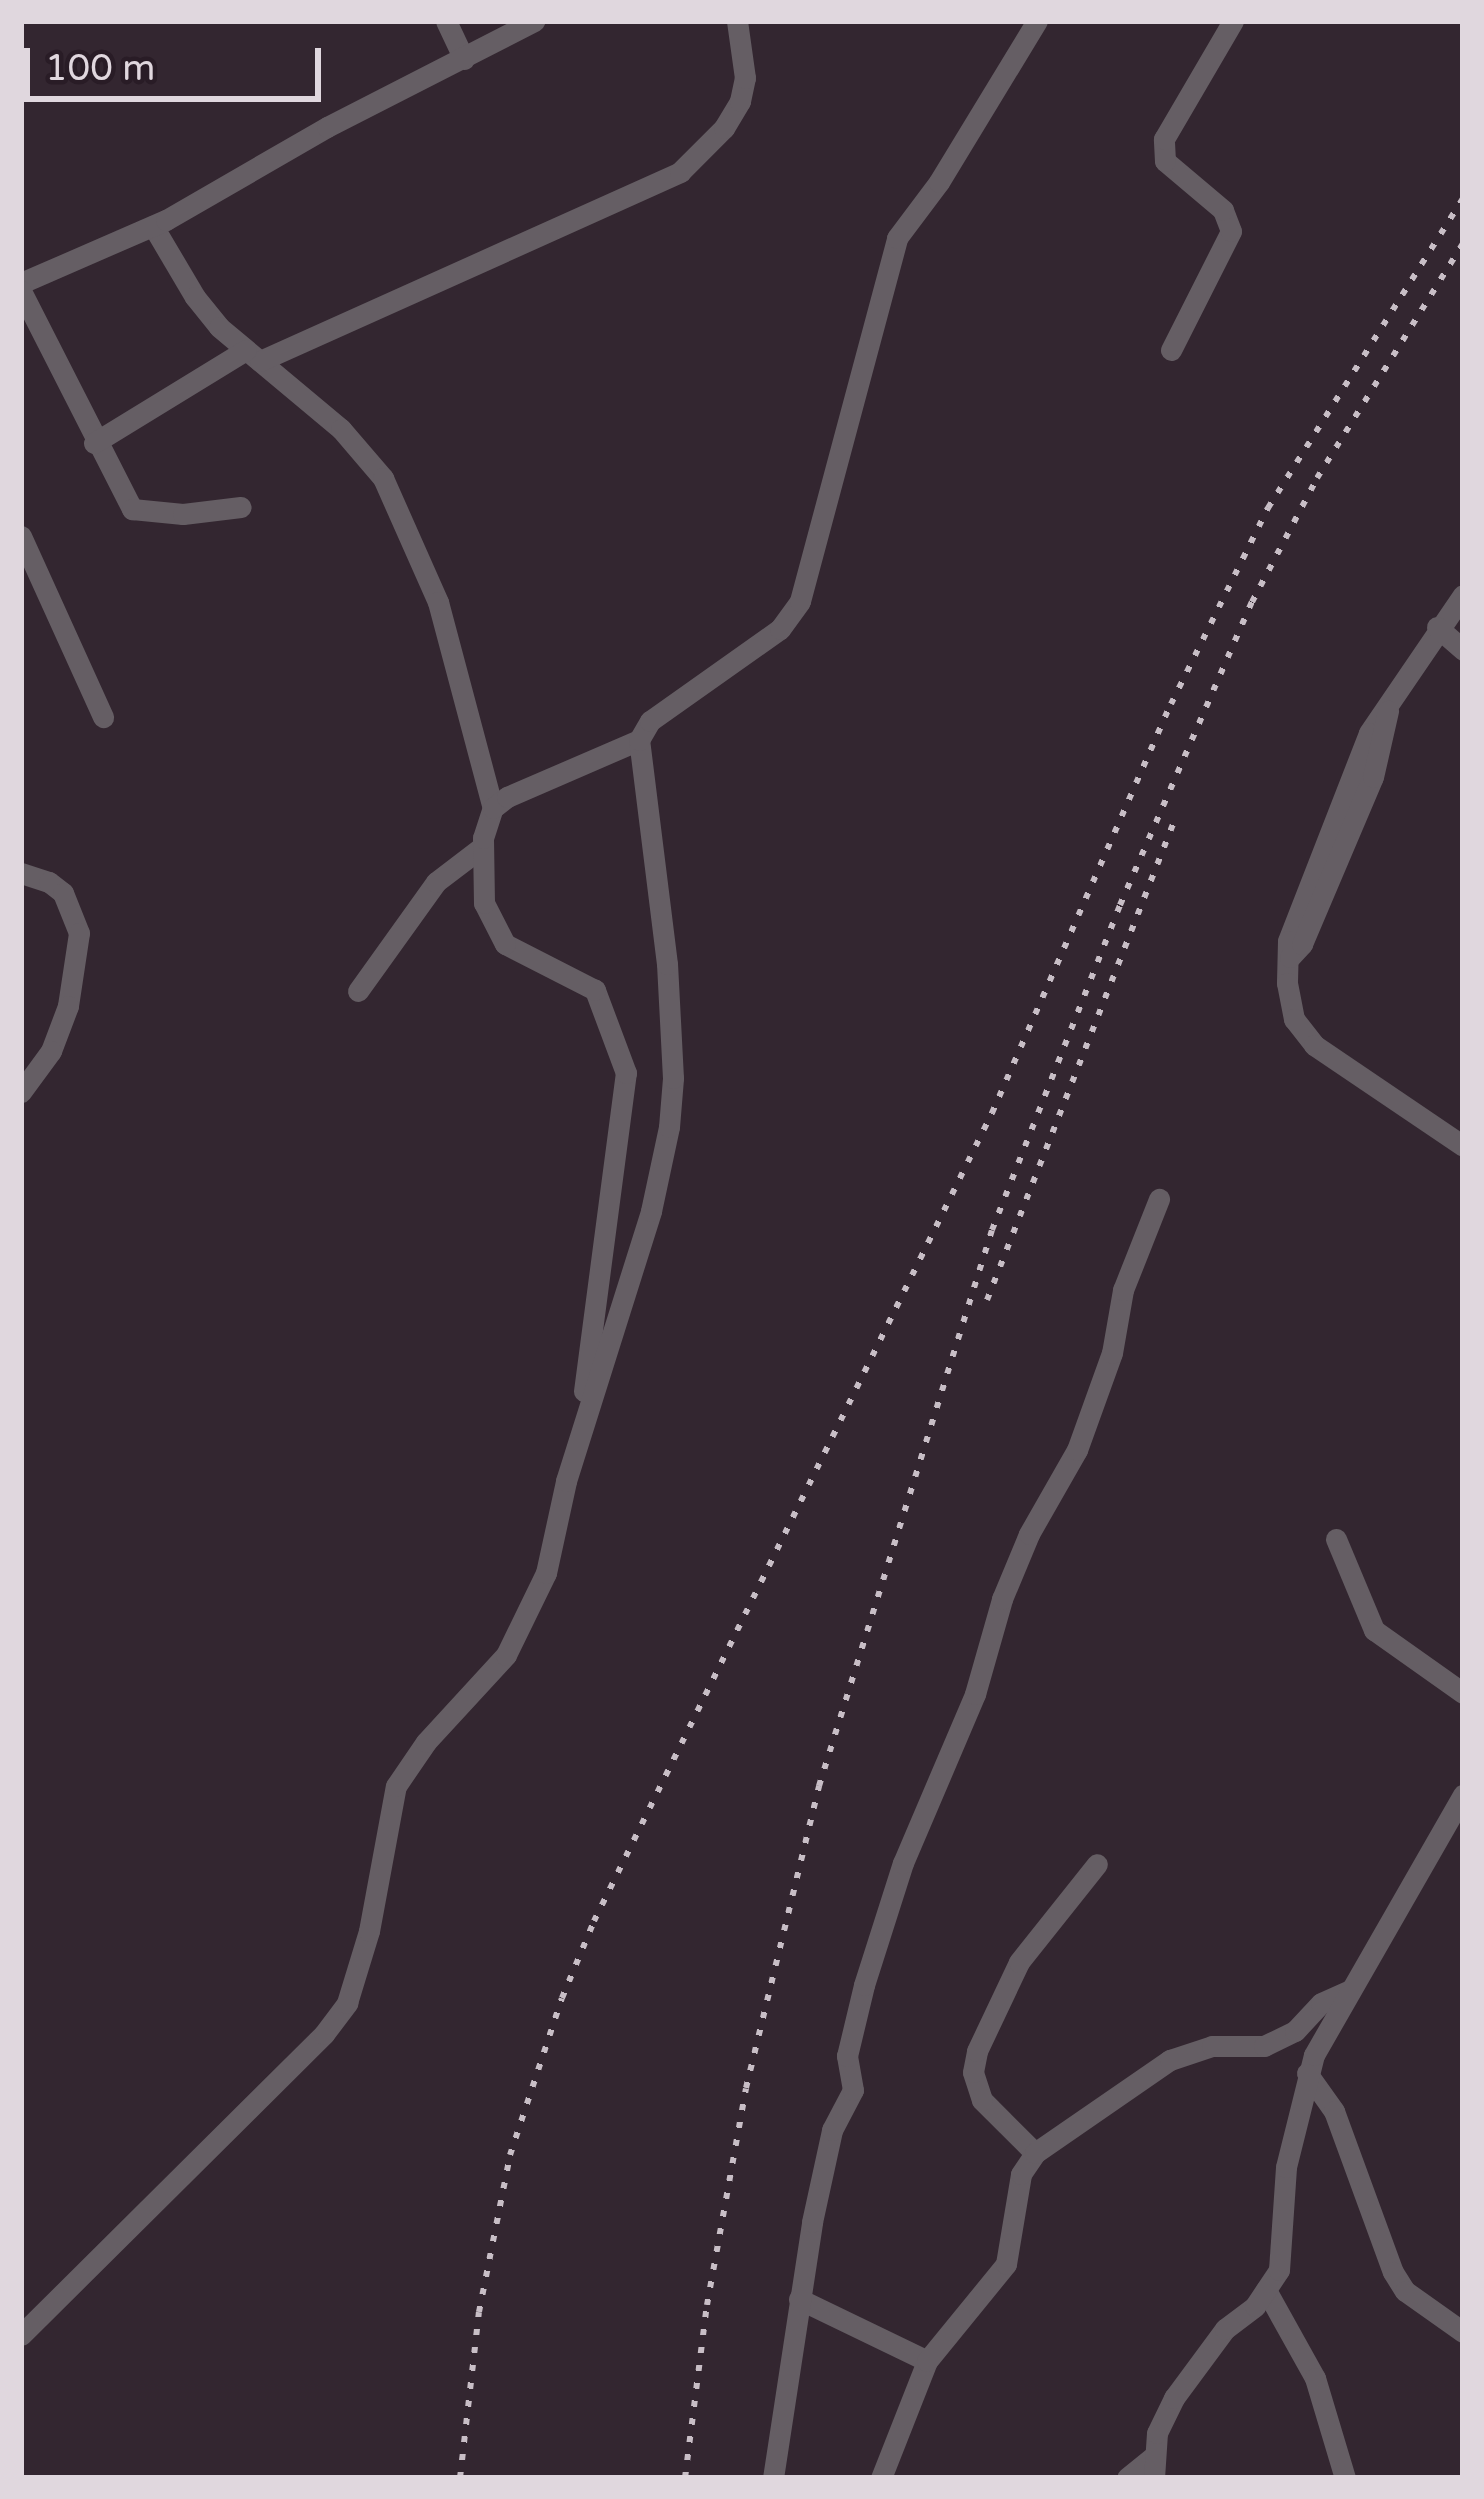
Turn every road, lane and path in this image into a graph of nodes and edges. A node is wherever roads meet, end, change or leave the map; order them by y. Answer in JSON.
{"nodes":[{"id":1,"x":446,"y":21,"type":"edge"},
{"id":2,"x":534,"y":21,"type":"edge"},
{"id":3,"x":737,"y":21,"type":"edge"},
{"id":4,"x":1037,"y":21,"type":"edge"},
{"id":5,"x":1233,"y":21,"type":"edge"},
{"id":6,"x":464,"y":59,"type":"junction"},
{"id":7,"x":153,"y":226,"type":"junction"},
{"id":8,"x":21,"y":287,"type":"edge"},
{"id":9,"x":1171,"y":350,"type":"dead end"},
{"id":10,"x":253,"y":356,"type":"junction"},
{"id":11,"x":94,"y":443,"type":"junction"},
{"id":12,"x":241,"y":507,"type":"dead end"},
{"id":13,"x":21,"y":536,"type":"edge"},
{"id":14,"x":1463,"y":595,"type":"edge"},
{"id":15,"x":1437,"y":627,"type":"junction"},
{"id":16,"x":1463,"y":650,"type":"edge"},
{"id":17,"x":103,"y":717,"type":"dead end"},
{"id":18,"x":639,"y":740,"type":"junction"},
{"id":19,"x":493,"y":808,"type":"junction"},
{"id":20,"x":482,"y":847,"type":"junction"},
{"id":21,"x":21,"y":873,"type":"edge"},
{"id":22,"x":358,"y":991,"type":"dead end"},
{"id":23,"x":21,"y":1092,"type":"edge"},
{"id":24,"x":1463,"y":1146,"type":"edge"},
{"id":25,"x":1159,"y":1199,"type":"dead end"},
{"id":26,"x":577,"y":1446,"type":"junction"},
{"id":27,"x":1336,"y":1539,"type":"dead end"},
{"id":28,"x":1463,"y":1693,"type":"edge"},
{"id":29,"x":1463,"y":1795,"type":"edge"},
{"id":30,"x":1097,"y":1864,"type":"dead end"},
{"id":31,"x":1348,"y":1991,"type":"junction"},
{"id":32,"x":1307,"y":2073,"type":"junction"},
{"id":33,"x":1035,"y":2153,"type":"junction"},
{"id":34,"x":1266,"y":2290,"type":"junction"},
{"id":35,"x":799,"y":2299,"type":"junction"},
{"id":36,"x":1463,"y":2332,"type":"edge"},
{"id":37,"x":21,"y":2335,"type":"edge"},
{"id":38,"x":927,"y":2361,"type":"junction"},
{"id":39,"x":1154,"y":2468,"type":"edge"},
{"id":40,"x":772,"y":2478,"type":"edge"},
{"id":41,"x":881,"y":2478,"type":"edge"},
{"id":42,"x":1127,"y":2478,"type":"edge"},
{"id":43,"x":1345,"y":2478,"type":"edge"}],
"edges":[{"from":1,"to":6,"type":"street"},
{"from":2,"to":6,"type":"street"},
{"from":3,"to":10,"type":"street"},
{"from":4,"to":18,"type":"street"},
{"from":5,"to":9,"type":"street"},
{"from":6,"to":7,"type":"street"},
{"from":7,"to":8,"type":"street"},
{"from":7,"to":10,"type":"street"},
{"from":8,"to":11,"type":"street"},
{"from":10,"to":11,"type":"street"},
{"from":10,"to":19,"type":"street"},
{"from":11,"to":12,"type":"street"},
{"from":13,"to":17,"type":"street"},
{"from":14,"to":15,"type":"street"},
{"from":15,"to":16,"type":"street"},
{"from":15,"to":24,"type":"street"},
{"from":18,"to":19,"type":"street"},
{"from":18,"to":26,"type":"street"},
{"from":19,"to":20,"type":"street"},
{"from":20,"to":22,"type":"street"},
{"from":20,"to":26,"type":"street"},
{"from":21,"to":23,"type":"street"},
{"from":25,"to":35,"type":"street"},
{"from":26,"to":37,"type":"street"},
{"from":27,"to":28,"type":"street"},
{"from":29,"to":31,"type":"street"},
{"from":30,"to":33,"type":"street"},
{"from":31,"to":32,"type":"street"},
{"from":31,"to":33,"type":"street"},
{"from":32,"to":34,"type":"street"},
{"from":32,"to":36,"type":"street"},
{"from":33,"to":38,"type":"street"},
{"from":34,"to":39,"type":"street"},
{"from":34,"to":43,"type":"street"},
{"from":35,"to":38,"type":"street"},
{"from":35,"to":40,"type":"street"},
{"from":38,"to":41,"type":"street"},
{"from":39,"to":42,"type":"street"}]}
